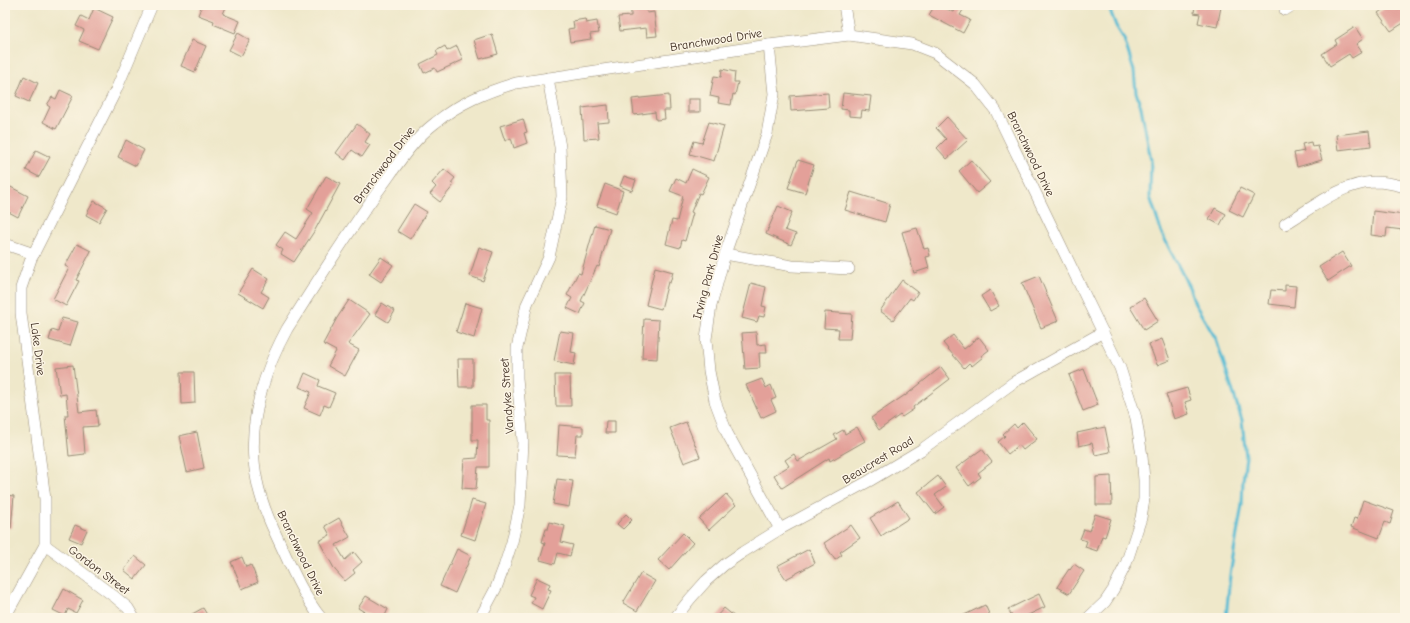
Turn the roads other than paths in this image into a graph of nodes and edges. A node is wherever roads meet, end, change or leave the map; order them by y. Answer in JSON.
{"nodes":[{"id":1,"x":152,"y":5,"type":"edge"},
{"id":2,"x":844,"y":5,"type":"edge"},
{"id":3,"x":850,"y":35,"type":"junction"},
{"id":4,"x":769,"y":45,"type":"junction"},
{"id":5,"x":548,"y":78,"type":"junction"},
{"id":6,"x":1405,"y":187,"type":"edge"},
{"id":7,"x":1285,"y":224,"type":"dead end"},
{"id":8,"x":5,"y":244,"type":"edge"},
{"id":9,"x":34,"y":254,"type":"junction"},
{"id":10,"x":725,"y":254,"type":"junction"},
{"id":11,"x":849,"y":269,"type":"dead end"},
{"id":12,"x":1103,"y":332,"type":"junction"},
{"id":13,"x":780,"y":529,"type":"junction"},
{"id":14,"x":45,"y":545,"type":"junction"},
{"id":15,"x":5,"y":617,"type":"edge"},
{"id":16,"x":134,"y":618,"type":"edge"},
{"id":17,"x":321,"y":618,"type":"edge"},
{"id":18,"x":480,"y":618,"type":"edge"},
{"id":19,"x":675,"y":618,"type":"edge"},
{"id":20,"x":1088,"y":618,"type":"edge"}],
"edges":[{"from":1,"to":9,"type":"street","name":"Lake Drive"},
{"from":2,"to":3,"type":"street"},
{"from":3,"to":4,"type":"street","name":"Branchwood Drive"},
{"from":3,"to":12,"type":"street","name":"Branchwood Drive"},
{"from":4,"to":5,"type":"street","name":"Branchwood Drive"},
{"from":4,"to":10,"type":"street","name":"Irving Park Drive"},
{"from":5,"to":17,"type":"street","name":"Branchwood Drive"},
{"from":5,"to":18,"type":"street","name":"Vandyke Street"},
{"from":6,"to":7,"type":"street"},
{"from":8,"to":9,"type":"street"},
{"from":9,"to":14,"type":"street","name":"Lake Drive"},
{"from":10,"to":11,"type":"street"},
{"from":10,"to":13,"type":"street","name":"Irving Park Drive"},
{"from":12,"to":13,"type":"street","name":"Beaucrest Road"},
{"from":12,"to":20,"type":"street","name":"Branchwood Drive"},
{"from":13,"to":19,"type":"street","name":"Beaucrest Road"},
{"from":14,"to":15,"type":"street","name":"Lake Drive"},
{"from":14,"to":16,"type":"street","name":"Gordon Street"}]}
